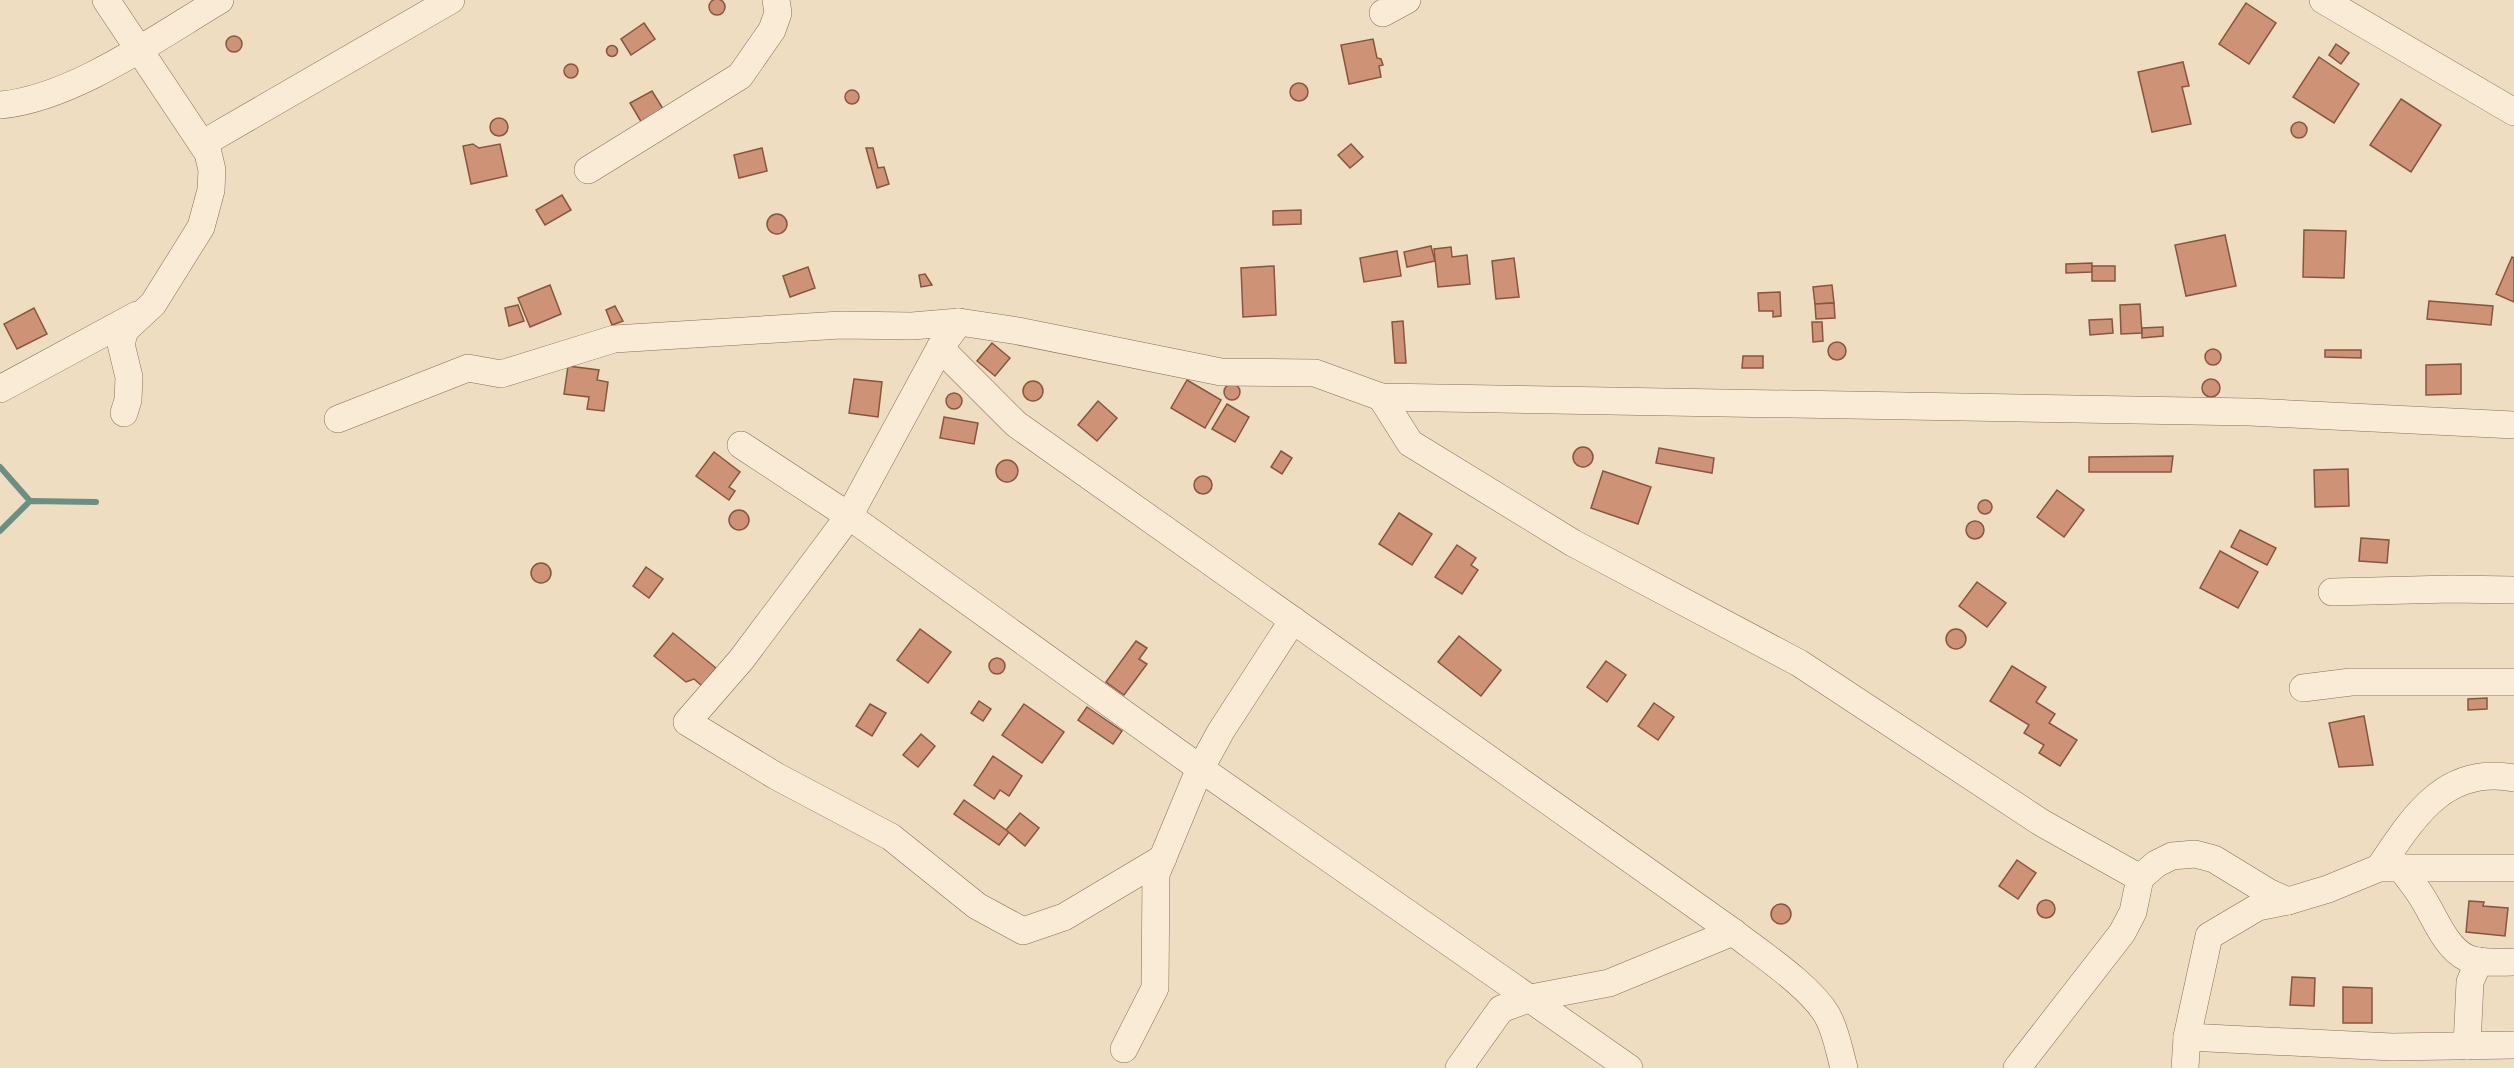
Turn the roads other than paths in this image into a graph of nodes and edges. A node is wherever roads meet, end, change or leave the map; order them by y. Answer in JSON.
{"nodes":[{"id":1,"x":106,"y":0,"type":"edge"},
{"id":2,"x":220,"y":0,"type":"edge"},
{"id":3,"x":450,"y":0,"type":"edge"},
{"id":4,"x":776,"y":0,"type":"edge"},
{"id":5,"x":1407,"y":0,"type":"edge"},
{"id":6,"x":2323,"y":0,"type":"edge"},
{"id":7,"x":1383,"y":13,"type":"dead end"},
{"id":8,"x":139,"y":48,"type":"junction"},
{"id":9,"x":0,"y":105,"type":"edge"},
{"id":10,"x":2514,"y":112,"type":"edge"},
{"id":11,"x":202,"y":144,"type":"junction"},
{"id":12,"x":588,"y":170,"type":"dead end"},
{"id":13,"x":146,"y":310,"type":"junction"},
{"id":14,"x":959,"y":322,"type":"junction"},
{"id":15,"x":940,"y":348,"type":"junction"},
{"id":16,"x":0,"y":390,"type":"edge"},
{"id":17,"x":1381,"y":397,"type":"junction"},
{"id":18,"x":124,"y":413,"type":"dead end"},
{"id":19,"x":338,"y":419,"type":"dead end"},
{"id":20,"x":2514,"y":425,"type":"edge"},
{"id":21,"x":741,"y":445,"type":"dead end"},
{"id":22,"x":849,"y":516,"type":"junction"},
{"id":23,"x":2514,"y":590,"type":"edge"},
{"id":24,"x":2331,"y":592,"type":"dead end"},
{"id":25,"x":1293,"y":620,"type":"junction"},
{"id":26,"x":2514,"y":682,"type":"edge"},
{"id":27,"x":2302,"y":688,"type":"dead end"},
{"id":28,"x":1201,"y":768,"type":"junction"},
{"id":29,"x":2514,"y":778,"type":"edge"},
{"id":30,"x":1163,"y":858,"type":"junction"},
{"id":31,"x":2390,"y":868,"type":"junction"},
{"id":32,"x":2514,"y":868,"type":"edge"},
{"id":33,"x":2140,"y":878,"type":"junction"},
{"id":34,"x":2288,"y":901,"type":"junction"},
{"id":35,"x":1733,"y":932,"type":"junction"},
{"id":36,"x":2479,"y":961,"type":"junction"},
{"id":37,"x":2514,"y":962,"type":"edge"},
{"id":38,"x":1531,"y":998,"type":"junction"},
{"id":39,"x":2187,"y":1037,"type":"junction"},
{"id":40,"x":2514,"y":1045,"type":"edge"},
{"id":41,"x":2467,"y":1046,"type":"junction"},
{"id":42,"x":1124,"y":1049,"type":"dead end"},
{"id":43,"x":1459,"y":1068,"type":"edge"},
{"id":44,"x":1629,"y":1068,"type":"edge"},
{"id":45,"x":1844,"y":1068,"type":"edge"},
{"id":46,"x":2017,"y":1068,"type":"edge"},
{"id":47,"x":2185,"y":1068,"type":"edge"}],
"edges":[{"from":1,"to":8,"type":"street"},
{"from":2,"to":8,"type":"street"},
{"from":3,"to":11,"type":"street"},
{"from":4,"to":12,"type":"street"},
{"from":5,"to":7,"type":"street"},
{"from":6,"to":10,"type":"street"},
{"from":8,"to":9,"type":"street"},
{"from":8,"to":11,"type":"street"},
{"from":11,"to":13,"type":"street"},
{"from":13,"to":16,"type":"street"},
{"from":13,"to":18,"type":"street"},
{"from":14,"to":15,"type":"street"},
{"from":14,"to":17,"type":"street"},
{"from":14,"to":19,"type":"street"},
{"from":15,"to":22,"type":"street"},
{"from":15,"to":25,"type":"street"},
{"from":17,"to":20,"type":"street"},
{"from":17,"to":33,"type":"street"},
{"from":21,"to":22,"type":"street"},
{"from":22,"to":28,"type":"street"},
{"from":22,"to":30,"type":"street"},
{"from":23,"to":24,"type":"street"},
{"from":25,"to":28,"type":"street"},
{"from":25,"to":35,"type":"street"},
{"from":26,"to":27,"type":"street"},
{"from":28,"to":30,"type":"street"},
{"from":28,"to":38,"type":"street"},
{"from":29,"to":31,"type":"street"},
{"from":30,"to":42,"type":"street"},
{"from":31,"to":32,"type":"street"},
{"from":31,"to":34,"type":"street"},
{"from":31,"to":36,"type":"street"},
{"from":33,"to":34,"type":"street"},
{"from":33,"to":46,"type":"street"},
{"from":34,"to":39,"type":"street"},
{"from":35,"to":38,"type":"street"},
{"from":35,"to":45,"type":"street"},
{"from":36,"to":37,"type":"street"},
{"from":36,"to":41,"type":"street"},
{"from":38,"to":43,"type":"street"},
{"from":38,"to":44,"type":"street"},
{"from":39,"to":41,"type":"street"},
{"from":39,"to":47,"type":"street"},
{"from":40,"to":41,"type":"street"}]}
